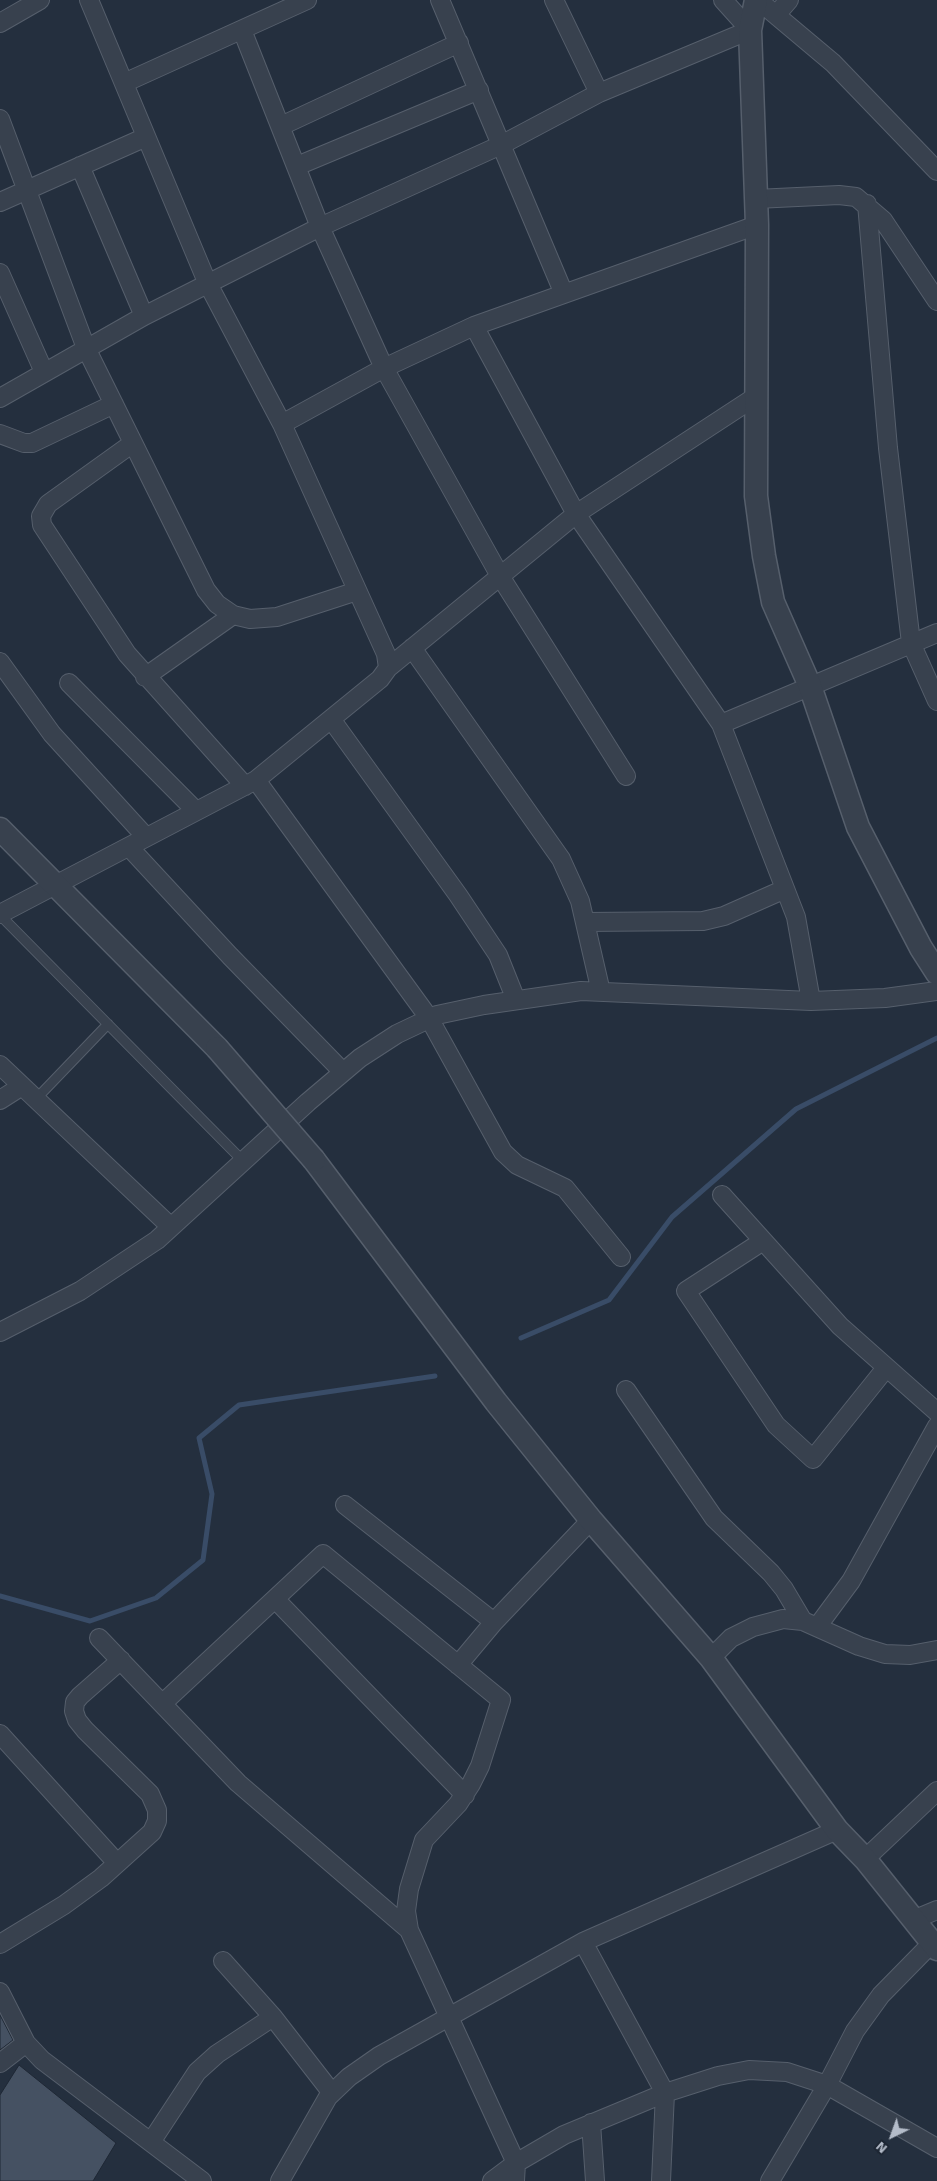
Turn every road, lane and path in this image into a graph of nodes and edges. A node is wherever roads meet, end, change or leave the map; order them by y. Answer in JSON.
{"nodes":[{"id":1,"x":40,"y":0,"type":"edge"},
{"id":2,"x":89,"y":0,"type":"edge"},
{"id":3,"x":307,"y":0,"type":"edge"},
{"id":4,"x":440,"y":0,"type":"edge"},
{"id":5,"x":554,"y":0,"type":"edge"},
{"id":6,"x":723,"y":0,"type":"edge"},
{"id":7,"x":757,"y":0,"type":"edge"},
{"id":8,"x":789,"y":0,"type":"edge"},
{"id":9,"x":776,"y":15,"type":"junction"},
{"id":10,"x":0,"y":23,"type":"edge"},
{"id":11,"x":242,"y":30,"type":"junction"},
{"id":12,"x":750,"y":30,"type":"junction"},
{"id":13,"x":459,"y":43,"type":"junction"},
{"id":14,"x":124,"y":83,"type":"junction"},
{"id":15,"x":479,"y":90,"type":"junction"},
{"id":16,"x":599,"y":93,"type":"junction"},
{"id":17,"x":0,"y":119,"type":"edge"},
{"id":18,"x":281,"y":126,"type":"junction"},
{"id":19,"x":146,"y":137,"type":"junction"},
{"id":20,"x":501,"y":145,"type":"junction"},
{"id":21,"x":80,"y":166,"type":"junction"},
{"id":22,"x":297,"y":166,"type":"junction"},
{"id":23,"x":937,"y":172,"type":"edge"},
{"id":24,"x":28,"y":189,"type":"junction"},
{"id":25,"x":756,"y":199,"type":"junction"},
{"id":26,"x":0,"y":202,"type":"edge"},
{"id":27,"x":867,"y":204,"type":"junction"},
{"id":28,"x":757,"y":225,"type":"junction"},
{"id":29,"x":320,"y":227,"type":"junction"},
{"id":30,"x":0,"y":273,"type":"edge"},
{"id":31,"x":207,"y":282,"type":"junction"},
{"id":32,"x":564,"y":294,"type":"junction"},
{"id":33,"x":937,"y":300,"type":"edge"},
{"id":34,"x":144,"y":316,"type":"junction"},
{"id":35,"x":474,"y":326,"type":"junction"},
{"id":36,"x":86,"y":348,"type":"junction"},
{"id":37,"x":384,"y":368,"type":"junction"},
{"id":38,"x":44,"y":372,"type":"junction"},
{"id":39,"x":758,"y":395,"type":"junction"},
{"id":40,"x":1,"y":396,"type":"edge"},
{"id":41,"x":114,"y":404,"type":"junction"},
{"id":42,"x":282,"y":424,"type":"junction"},
{"id":43,"x":0,"y":434,"type":"edge"},
{"id":44,"x":133,"y":443,"type":"junction"},
{"id":45,"x":576,"y":514,"type":"junction"},
{"id":46,"x":500,"y":576,"type":"junction"},
{"id":47,"x":357,"y":591,"type":"junction"},
{"id":48,"x":233,"y":615,"type":"junction"},
{"id":49,"x":937,"y":633,"type":"edge"},
{"id":50,"x":911,"y":643,"type":"junction"},
{"id":51,"x":412,"y":648,"type":"junction"},
{"id":52,"x":0,"y":662,"type":"edge"},
{"id":53,"x":388,"y":668,"type":"junction"},
{"id":54,"x":145,"y":677,"type":"junction"},
{"id":55,"x":70,"y":683,"type":"dead end"},
{"id":56,"x":810,"y":686,"type":"junction"},
{"id":57,"x":937,"y":701,"type":"edge"},
{"id":58,"x":331,"y":719,"type":"junction"},
{"id":59,"x":721,"y":724,"type":"junction"},
{"id":60,"x":626,"y":776,"type":"dead end"},
{"id":61,"x":251,"y":783,"type":"junction"},
{"id":62,"x":196,"y":811,"type":"junction"},
{"id":63,"x":0,"y":829,"type":"edge"},
{"id":64,"x":146,"y":837,"type":"junction"},
{"id":65,"x":129,"y":846,"type":"junction"},
{"id":66,"x":55,"y":886,"type":"junction"},
{"id":67,"x":785,"y":889,"type":"junction"},
{"id":68,"x":0,"y":915,"type":"edge"},
{"id":69,"x":585,"y":922,"type":"junction"},
{"id":70,"x":937,"y":973,"type":"edge"},
{"id":71,"x":937,"y":991,"type":"edge"},
{"id":72,"x":601,"y":992,"type":"junction"},
{"id":73,"x":516,"y":1000,"type":"junction"},
{"id":74,"x":811,"y":1000,"type":"junction"},
{"id":75,"x":429,"y":1018,"type":"junction"},
{"id":76,"x":108,"y":1024,"type":"junction"},
{"id":77,"x":0,"y":1065,"type":"edge"},
{"id":78,"x":343,"y":1072,"type":"junction"},
{"id":79,"x":22,"y":1086,"type":"junction"},
{"id":80,"x":36,"y":1099,"type":"junction"},
{"id":81,"x":0,"y":1100,"type":"edge"},
{"id":82,"x":243,"y":1161,"type":"junction"},
{"id":83,"x":722,"y":1195,"type":"dead end"},
{"id":84,"x":171,"y":1227,"type":"junction"},
{"id":85,"x":763,"y":1241,"type":"junction"},
{"id":86,"x":620,"y":1258,"type":"dead end"},
{"id":87,"x":0,"y":1332,"type":"edge"},
{"id":88,"x":886,"y":1368,"type":"junction"},
{"id":89,"x":626,"y":1390,"type":"dead end"},
{"id":90,"x":937,"y":1412,"type":"edge"},
{"id":91,"x":937,"y":1426,"type":"edge"},
{"id":92,"x":345,"y":1505,"type":"dead end"},
{"id":93,"x":591,"y":1520,"type":"junction"},
{"id":94,"x":275,"y":1599,"type":"junction"},
{"id":95,"x":494,"y":1622,"type":"junction"},
{"id":96,"x":810,"y":1624,"type":"junction"},
{"id":97,"x":99,"y":1638,"type":"dead end"},
{"id":98,"x":937,"y":1650,"type":"edge"},
{"id":99,"x":712,"y":1658,"type":"junction"},
{"id":100,"x":121,"y":1660,"type":"junction"},
{"id":101,"x":458,"y":1665,"type":"junction"},
{"id":102,"x":163,"y":1703,"type":"junction"},
{"id":103,"x":0,"y":1734,"type":"edge"},
{"id":104,"x":937,"y":1791,"type":"edge"},
{"id":105,"x":465,"y":1795,"type":"junction"},
{"id":106,"x":837,"y":1830,"type":"junction"},
{"id":107,"x":865,"y":1859,"type":"junction"},
{"id":108,"x":117,"y":1863,"type":"junction"},
{"id":109,"x":937,"y":1910,"type":"edge"},
{"id":110,"x":913,"y":1920,"type":"junction"},
{"id":111,"x":409,"y":1930,"type":"junction"},
{"id":112,"x":583,"y":1942,"type":"junction"},
{"id":113,"x":0,"y":1944,"type":"edge"},
{"id":114,"x":934,"y":1946,"type":"edge"},
{"id":115,"x":223,"y":1961,"type":"dead end"},
{"id":116,"x":0,"y":1992,"type":"edge"},
{"id":117,"x":273,"y":2017,"type":"junction"},
{"id":118,"x":449,"y":2017,"type":"junction"},
{"id":119,"x":26,"y":2043,"type":"junction"},
{"id":120,"x":0,"y":2063,"type":"edge"},
{"id":121,"x":827,"y":2085,"type":"junction"},
{"id":122,"x":332,"y":2093,"type":"junction"},
{"id":123,"x":665,"y":2093,"type":"junction"},
{"id":124,"x":592,"y":2123,"type":"junction"},
{"id":125,"x":151,"y":2142,"type":"junction"},
{"id":126,"x":937,"y":2148,"type":"edge"},
{"id":127,"x":516,"y":2163,"type":"junction"},
{"id":128,"x":202,"y":2181,"type":"edge"},
{"id":129,"x":280,"y":2181,"type":"edge"},
{"id":130,"x":492,"y":2181,"type":"edge"},
{"id":131,"x":515,"y":2181,"type":"edge"},
{"id":132,"x":595,"y":2181,"type":"edge"},
{"id":133,"x":661,"y":2181,"type":"edge"},
{"id":134,"x":770,"y":2181,"type":"edge"}],
"edges":[{"from":1,"to":10,"type":"street"},
{"from":2,"to":14,"type":"street"},
{"from":3,"to":11,"type":"street"},
{"from":4,"to":13,"type":"street"},
{"from":5,"to":16,"type":"street"},
{"from":6,"to":12,"type":"street"},
{"from":7,"to":9,"type":"street"},
{"from":7,"to":12,"type":"street"},
{"from":8,"to":9,"type":"street"},
{"from":9,"to":23,"type":"street"},
{"from":11,"to":14,"type":"street"},
{"from":11,"to":18,"type":"street"},
{"from":12,"to":16,"type":"street"},
{"from":12,"to":25,"type":"street"},
{"from":13,"to":15,"type":"street"},
{"from":13,"to":18,"type":"street"},
{"from":14,"to":19,"type":"street"},
{"from":15,"to":20,"type":"street"},
{"from":15,"to":22,"type":"street"},
{"from":16,"to":20,"type":"street"},
{"from":17,"to":24,"type":"street"},
{"from":18,"to":22,"type":"street"},
{"from":19,"to":21,"type":"street"},
{"from":19,"to":31,"type":"street"},
{"from":20,"to":29,"type":"street"},
{"from":20,"to":32,"type":"street"},
{"from":21,"to":24,"type":"street"},
{"from":21,"to":34,"type":"street"},
{"from":22,"to":29,"type":"street"},
{"from":24,"to":26,"type":"street"},
{"from":24,"to":36,"type":"street"},
{"from":25,"to":27,"type":"street"},
{"from":25,"to":28,"type":"street"},
{"from":27,"to":33,"type":"street"},
{"from":27,"to":50,"type":"street"},
{"from":28,"to":32,"type":"street"},
{"from":28,"to":39,"type":"street"},
{"from":29,"to":31,"type":"street"},
{"from":29,"to":37,"type":"street"},
{"from":30,"to":38,"type":"street"},
{"from":31,"to":34,"type":"street"},
{"from":31,"to":42,"type":"street"},
{"from":32,"to":35,"type":"street"},
{"from":34,"to":36,"type":"street"},
{"from":35,"to":37,"type":"street"},
{"from":35,"to":45,"type":"street"},
{"from":36,"to":38,"type":"street"},
{"from":36,"to":41,"type":"street"},
{"from":37,"to":42,"type":"street"},
{"from":37,"to":46,"type":"street"},
{"from":38,"to":40,"type":"street"},
{"from":39,"to":45,"type":"street"},
{"from":39,"to":56,"type":"street"},
{"from":41,"to":43,"type":"street"},
{"from":41,"to":44,"type":"street"},
{"from":42,"to":47,"type":"street"},
{"from":44,"to":48,"type":"street"},
{"from":44,"to":54,"type":"street"},
{"from":45,"to":46,"type":"street"},
{"from":45,"to":59,"type":"street"},
{"from":46,"to":51,"type":"street"},
{"from":46,"to":60,"type":"street"},
{"from":47,"to":48,"type":"street"},
{"from":47,"to":53,"type":"street"},
{"from":48,"to":54,"type":"street"},
{"from":49,"to":50,"type":"street"},
{"from":50,"to":56,"type":"street"},
{"from":50,"to":57,"type":"street"},
{"from":51,"to":53,"type":"street"},
{"from":51,"to":69,"type":"street"},
{"from":52,"to":64,"type":"street"},
{"from":53,"to":58,"type":"street"},
{"from":54,"to":61,"type":"street"},
{"from":55,"to":62,"type":"street"},
{"from":56,"to":59,"type":"street"},
{"from":56,"to":70,"type":"street"},
{"from":58,"to":61,"type":"street"},
{"from":58,"to":73,"type":"street"},
{"from":59,"to":67,"type":"street"},
{"from":61,"to":62,"type":"street"},
{"from":61,"to":75,"type":"street"},
{"from":62,"to":64,"type":"street"},
{"from":63,"to":66,"type":"street"},
{"from":64,"to":65,"type":"street"},
{"from":65,"to":66,"type":"street"},
{"from":65,"to":78,"type":"street"},
{"from":66,"to":68,"type":"street"},
{"from":66,"to":93,"type":"street","bridge":true},
{"from":67,"to":69,"type":"street"},
{"from":67,"to":74,"type":"street"},
{"from":68,"to":76,"type":"lane"},
{"from":69,"to":72,"type":"street"},
{"from":71,"to":74,"type":"street"},
{"from":72,"to":73,"type":"street"},
{"from":72,"to":74,"type":"street"},
{"from":73,"to":75,"type":"street"},
{"from":75,"to":78,"type":"street"},
{"from":75,"to":86,"type":"street"},
{"from":76,"to":80,"type":"lane"},
{"from":76,"to":82,"type":"lane"},
{"from":77,"to":79,"type":"street"},
{"from":78,"to":82,"type":"street"},
{"from":79,"to":80,"type":"street"},
{"from":79,"to":81,"type":"street"},
{"from":80,"to":84,"type":"street"},
{"from":82,"to":84,"type":"street"},
{"from":83,"to":85,"type":"street"},
{"from":84,"to":87,"type":"street"},
{"from":85,"to":88,"type":"street"},
{"from":85,"to":88,"type":"street"},
{"from":88,"to":90,"type":"street"},
{"from":89,"to":96,"type":"street"},
{"from":91,"to":96,"type":"street"},
{"from":92,"to":95,"type":"street"},
{"from":93,"to":95,"type":"street"},
{"from":93,"to":99,"type":"street"},
{"from":94,"to":101,"type":"street"},
{"from":94,"to":102,"type":"street"},
{"from":94,"to":105,"type":"street"},
{"from":95,"to":101,"type":"street"},
{"from":96,"to":98,"type":"street"},
{"from":96,"to":99,"type":"street"},
{"from":97,"to":100,"type":"street"},
{"from":99,"to":106,"type":"street"},
{"from":100,"to":102,"type":"street"},
{"from":100,"to":108,"type":"street"},
{"from":101,"to":105,"type":"street"},
{"from":102,"to":111,"type":"street"},
{"from":103,"to":108,"type":"street"},
{"from":104,"to":107,"type":"street"},
{"from":105,"to":111,"type":"street"},
{"from":106,"to":107,"type":"street"},
{"from":106,"to":112,"type":"street"},
{"from":107,"to":110,"type":"street"},
{"from":108,"to":113,"type":"street"},
{"from":109,"to":110,"type":"street"},
{"from":110,"to":114,"type":"street"},
{"from":111,"to":118,"type":"street"},
{"from":112,"to":118,"type":"street"},
{"from":112,"to":123,"type":"street"},
{"from":114,"to":121,"type":"street"},
{"from":115,"to":117,"type":"street"},
{"from":116,"to":119,"type":"street"},
{"from":117,"to":122,"type":"street"},
{"from":117,"to":125,"type":"street"},
{"from":118,"to":122,"type":"street"},
{"from":118,"to":127,"type":"street"},
{"from":119,"to":120,"type":"street"},
{"from":119,"to":125,"type":"street"},
{"from":121,"to":123,"type":"street"},
{"from":121,"to":126,"type":"street"},
{"from":121,"to":134,"type":"street"},
{"from":122,"to":129,"type":"street"},
{"from":123,"to":124,"type":"street"},
{"from":123,"to":133,"type":"street"},
{"from":124,"to":127,"type":"street"},
{"from":124,"to":132,"type":"street"},
{"from":125,"to":128,"type":"street"},
{"from":127,"to":130,"type":"street"},
{"from":127,"to":131,"type":"street"}]}
